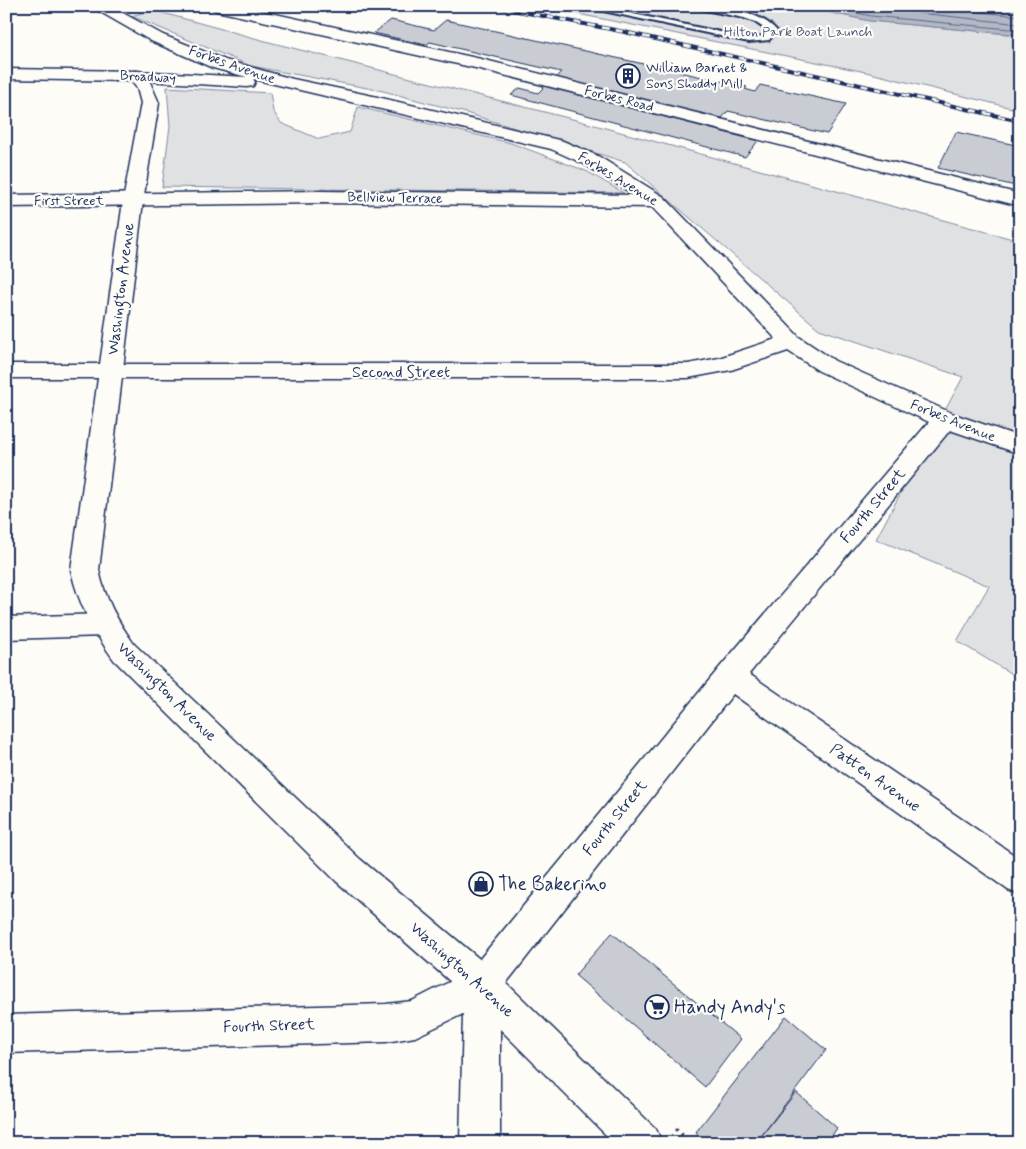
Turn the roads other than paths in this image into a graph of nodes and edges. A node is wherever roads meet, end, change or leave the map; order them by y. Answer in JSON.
{"nodes":[{"id":1,"x":98,"y":6,"type":"edge"},
{"id":2,"x":217,"y":6,"type":"edge"},
{"id":3,"x":584,"y":6,"type":"edge"},
{"id":4,"x":611,"y":6,"type":"edge"},
{"id":5,"x":690,"y":6,"type":"edge"},
{"id":6,"x":600,"y":9,"type":"junction"},
{"id":7,"x":6,"y":74,"type":"edge"},
{"id":8,"x":136,"y":76,"type":"junction"},
{"id":9,"x":290,"y":84,"type":"junction"},
{"id":10,"x":1020,"y":200,"type":"edge"},
{"id":11,"x":6,"y":201,"type":"edge"},
{"id":12,"x":133,"y":201,"type":"junction"},
{"id":13,"x":657,"y":201,"type":"junction"},
{"id":14,"x":791,"y":342,"type":"junction"},
{"id":15,"x":110,"y":370,"type":"junction"},
{"id":16,"x":6,"y":371,"type":"edge"},
{"id":17,"x":946,"y":420,"type":"junction"},
{"id":18,"x":1020,"y":446,"type":"edge"},
{"id":19,"x":105,"y":625,"type":"junction"},
{"id":20,"x":6,"y":628,"type":"edge"},
{"id":21,"x":730,"y":676,"type":"junction"},
{"id":22,"x":1020,"y":879,"type":"edge"},
{"id":23,"x":482,"y":985,"type":"junction"},
{"id":24,"x":6,"y":1034,"type":"edge"},
{"id":25,"x":480,"y":1143,"type":"edge"},
{"id":26,"x":642,"y":1143,"type":"edge"}],
"edges":[{"from":1,"to":9,"type":"street","name":"Forbes Avenue"},
{"from":2,"to":10,"type":"street","name":"Forbes Road"},
{"from":3,"to":6,"type":"lane"},
{"from":4,"to":6,"type":"lane"},
{"from":5,"to":6,"type":"lane"},
{"from":7,"to":8,"type":"street","name":"Broadway"},
{"from":8,"to":9,"type":"street","name":"Broadway"},
{"from":8,"to":12,"type":"street","name":"Washington Avenue"},
{"from":9,"to":13,"type":"street","name":"Forbes Avenue"},
{"from":11,"to":12,"type":"street","name":"First Street"},
{"from":12,"to":13,"type":"street","name":"Bellview Terrace"},
{"from":12,"to":15,"type":"street","name":"Washington Avenue"},
{"from":13,"to":14,"type":"street","name":"Forbes Avenue"},
{"from":14,"to":15,"type":"street","name":"Second Street"},
{"from":14,"to":17,"type":"street","name":"Forbes Avenue"},
{"from":15,"to":16,"type":"street","name":"Second Street"},
{"from":15,"to":19,"type":"street","name":"Washington Avenue"},
{"from":17,"to":18,"type":"street","name":"Forbes Avenue"},
{"from":17,"to":21,"type":"street","name":"Fourth Street"},
{"from":19,"to":20,"type":"street"},
{"from":19,"to":23,"type":"street","name":"Washington Avenue"},
{"from":21,"to":22,"type":"street","name":"Patten Avenue"},
{"from":21,"to":23,"type":"street","name":"Fourth Street"},
{"from":23,"to":24,"type":"street","name":"Fourth Street"},
{"from":23,"to":25,"type":"street"},
{"from":23,"to":26,"type":"street","name":"Washington Avenue"}]}
